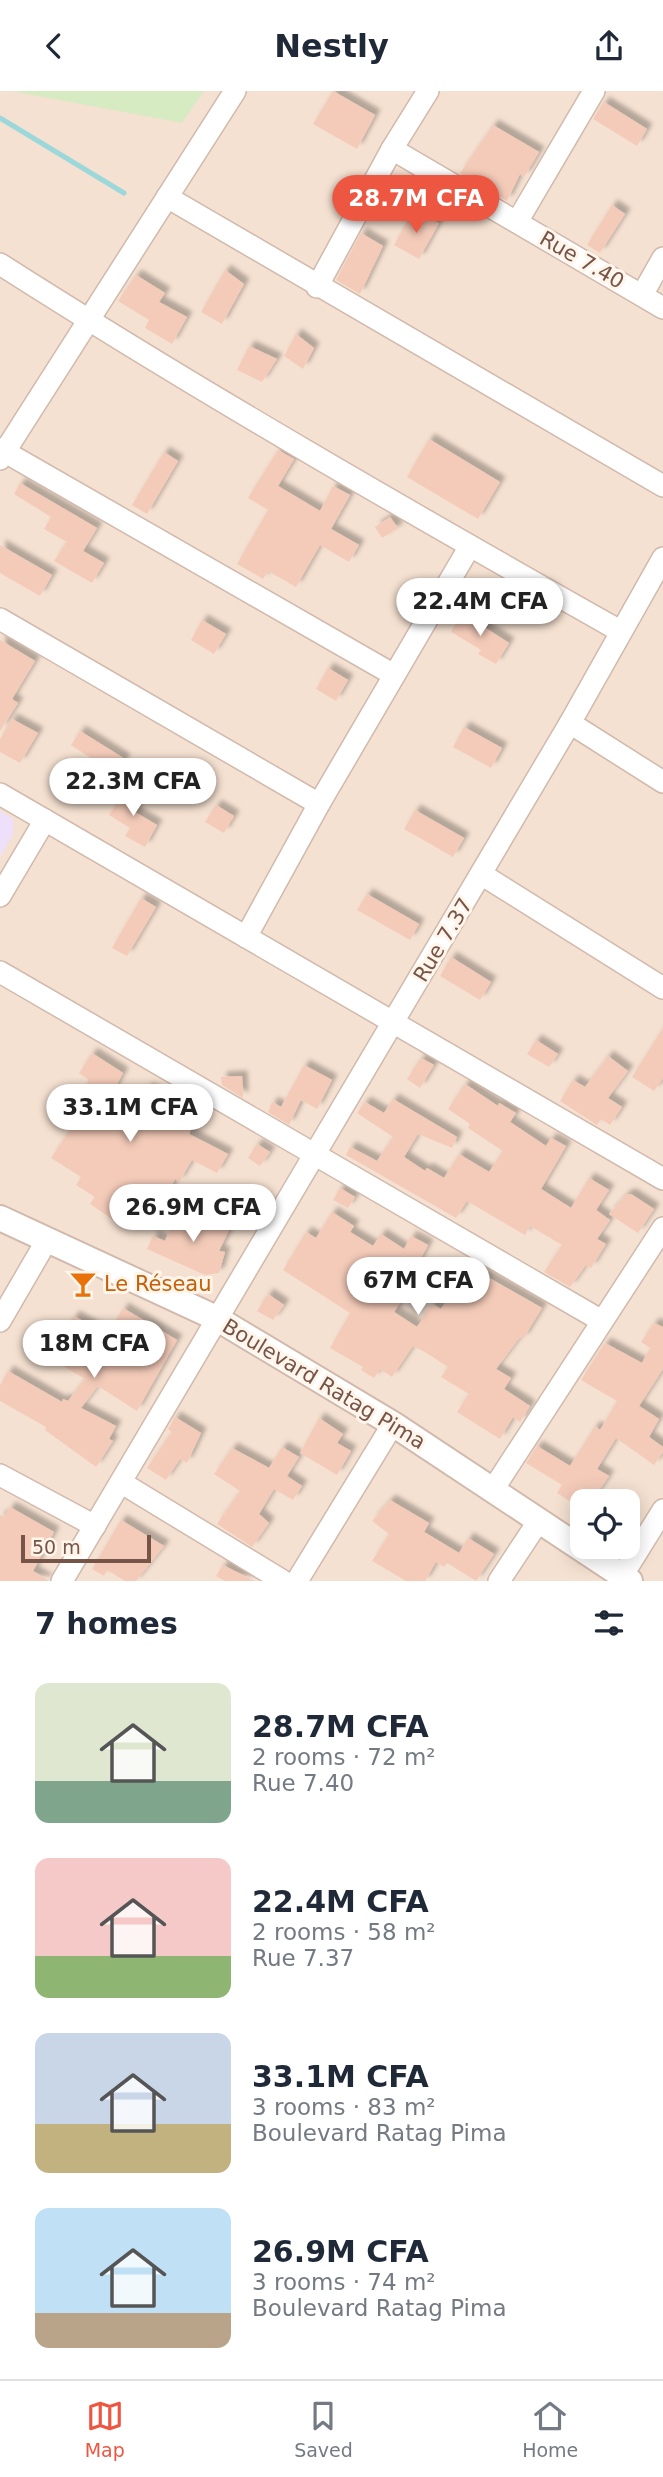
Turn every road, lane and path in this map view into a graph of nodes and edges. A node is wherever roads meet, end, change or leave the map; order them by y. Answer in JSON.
{"nodes":[{"id":1,"x":235,"y":91,"type":"edge"},
{"id":2,"x":428,"y":91,"type":"edge"},
{"id":3,"x":594,"y":91,"type":"edge"},
{"id":4,"x":392,"y":149,"type":"junction"},
{"id":5,"x":167,"y":197,"type":"junction"},
{"id":6,"x":517,"y":222,"type":"junction"},
{"id":7,"x":663,"y":258,"type":"edge"},
{"id":8,"x":0,"y":264,"type":"edge"},
{"id":9,"x":317,"y":287,"type":"junction"},
{"id":10,"x":642,"y":295,"type":"junction"},
{"id":11,"x":663,"y":308,"type":"edge"},
{"id":12,"x":89,"y":321,"type":"junction"},
{"id":13,"x":1,"y":453,"type":"edge"},
{"id":14,"x":663,"y":486,"type":"edge"},
{"id":15,"x":470,"y":546,"type":"junction"},
{"id":16,"x":663,"y":558,"type":"edge"},
{"id":17,"x":0,"y":619,"type":"edge"},
{"id":18,"x":620,"y":631,"type":"junction"},
{"id":19,"x":394,"y":675,"type":"junction"},
{"id":20,"x":570,"y":723,"type":"junction"},
{"id":21,"x":663,"y":782,"type":"edge"},
{"id":22,"x":0,"y":794,"type":"edge"},
{"id":23,"x":319,"y":804,"type":"junction"},
{"id":24,"x":45,"y":820,"type":"junction"},
{"id":25,"x":481,"y":874,"type":"junction"},
{"id":26,"x":0,"y":895,"type":"edge"},
{"id":27,"x":246,"y":937,"type":"junction"},
{"id":28,"x":0,"y":972,"type":"edge"},
{"id":29,"x":663,"y":988,"type":"edge"},
{"id":30,"x":394,"y":1023,"type":"junction"},
{"id":31,"x":316,"y":1155,"type":"junction"},
{"id":32,"x":663,"y":1179,"type":"edge"},
{"id":33,"x":0,"y":1218,"type":"edge"},
{"id":34,"x":663,"y":1228,"type":"edge"},
{"id":35,"x":47,"y":1240,"type":"junction"},
{"id":36,"x":216,"y":1318,"type":"junction"},
{"id":37,"x":0,"y":1321,"type":"edge"},
{"id":38,"x":602,"y":1321,"type":"junction"},
{"id":39,"x":393,"y":1424,"type":"junction"},
{"id":40,"x":0,"y":1475,"type":"edge"},
{"id":41,"x":121,"y":1483,"type":"junction"},
{"id":42,"x":492,"y":1491,"type":"junction"},
{"id":43,"x":663,"y":1510,"type":"edge"},
{"id":44,"x":538,"y":1522,"type":"junction"},
{"id":45,"x":95,"y":1527,"type":"junction"},
{"id":46,"x":626,"y":1578,"type":"edge"},
{"id":47,"x":62,"y":1581,"type":"edge"},
{"id":48,"x":282,"y":1581,"type":"edge"},
{"id":49,"x":297,"y":1581,"type":"edge"},
{"id":50,"x":499,"y":1581,"type":"edge"}],
"edges":[{"from":1,"to":5,"type":"street"},
{"from":2,"to":4,"type":"street"},
{"from":3,"to":6,"type":"street"},
{"from":4,"to":6,"type":"street","name":"Rue 7.40"},
{"from":4,"to":9,"type":"street"},
{"from":5,"to":9,"type":"street"},
{"from":5,"to":12,"type":"street"},
{"from":6,"to":10,"type":"street","name":"Rue 7.40"},
{"from":7,"to":10,"type":"street"},
{"from":8,"to":12,"type":"street"},
{"from":9,"to":14,"type":"street"},
{"from":10,"to":11,"type":"street","name":"Rue 7.40"},
{"from":12,"to":13,"type":"street"},
{"from":12,"to":15,"type":"street"},
{"from":13,"to":19,"type":"street"},
{"from":15,"to":18,"type":"street"},
{"from":15,"to":19,"type":"street"},
{"from":16,"to":18,"type":"street","name":"Rue 7.37"},
{"from":17,"to":23,"type":"street"},
{"from":18,"to":20,"type":"street","name":"Rue 7.37"},
{"from":19,"to":23,"type":"street"},
{"from":20,"to":21,"type":"street"},
{"from":20,"to":25,"type":"street","name":"Rue 7.37"},
{"from":22,"to":24,"type":"street"},
{"from":23,"to":27,"type":"street"},
{"from":24,"to":26,"type":"street"},
{"from":24,"to":27,"type":"street"},
{"from":25,"to":29,"type":"street"},
{"from":25,"to":30,"type":"street","name":"Rue 7.37"},
{"from":27,"to":30,"type":"street"},
{"from":28,"to":31,"type":"street"},
{"from":30,"to":31,"type":"street","name":"Rue 7.37"},
{"from":30,"to":32,"type":"street"},
{"from":31,"to":36,"type":"street","name":"Rue 7.37"},
{"from":31,"to":38,"type":"street"},
{"from":33,"to":35,"type":"street","name":"Boulevard Ratag Pima"},
{"from":34,"to":38,"type":"street"},
{"from":35,"to":36,"type":"street","name":"Boulevard Ratag Pima"},
{"from":35,"to":37,"type":"street"},
{"from":36,"to":39,"type":"street","name":"Boulevard Ratag Pima"},
{"from":36,"to":41,"type":"street","name":"Rue 7.37"},
{"from":38,"to":42,"type":"street"},
{"from":39,"to":42,"type":"street","name":"Boulevard Ratag Pima"},
{"from":39,"to":49,"type":"street"},
{"from":40,"to":45,"type":"street"},
{"from":41,"to":45,"type":"street","name":"Rue 7.37"},
{"from":41,"to":48,"type":"street"},
{"from":42,"to":44,"type":"street","name":"Boulevard Ratag Pima"},
{"from":43,"to":46,"type":"street"},
{"from":44,"to":46,"type":"street","name":"Boulevard Ratag Pima"},
{"from":44,"to":50,"type":"street"},
{"from":45,"to":47,"type":"street","name":"Rue 7.37"}]}
